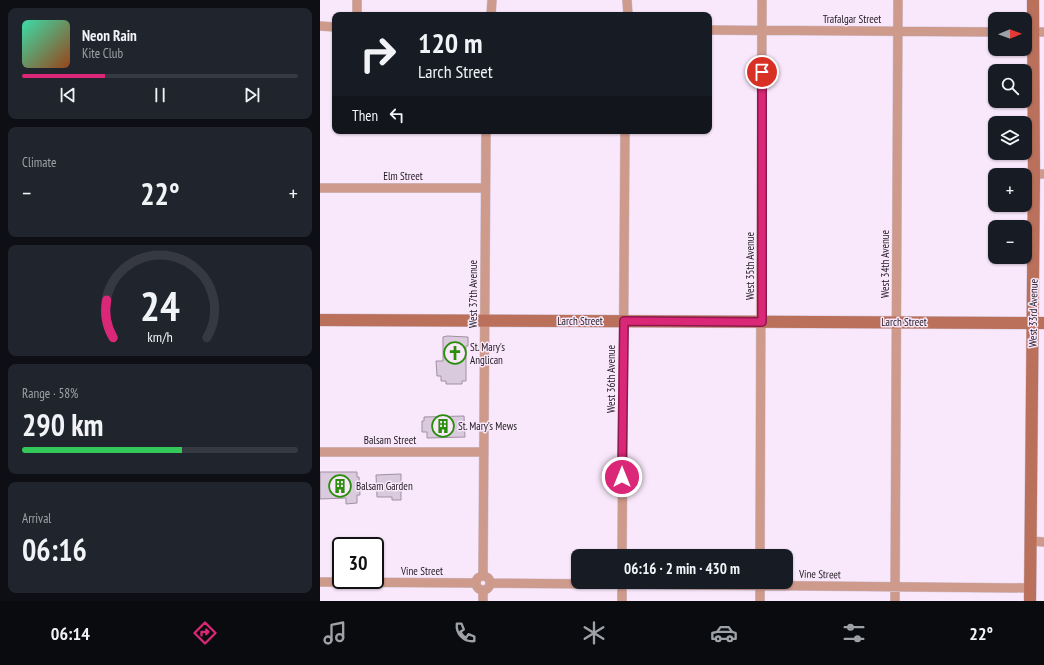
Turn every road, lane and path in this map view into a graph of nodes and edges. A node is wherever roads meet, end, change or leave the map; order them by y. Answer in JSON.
{"nodes":[{"id":1,"x":357,"y":0,"type":"edge"},
{"id":2,"x":492,"y":0,"type":"edge"},
{"id":3,"x":627,"y":0,"type":"edge"},
{"id":4,"x":762,"y":0,"type":"edge"},
{"id":5,"x":898,"y":0,"type":"edge"},
{"id":6,"x":1033,"y":0,"type":"edge"},
{"id":7,"x":357,"y":12,"type":"edge"},
{"id":8,"x":491,"y":12,"type":"edge"},
{"id":9,"x":628,"y":12,"type":"edge"},
{"id":10,"x":320,"y":26,"type":"edge"},
{"id":11,"x":332,"y":26,"type":"edge"},
{"id":12,"x":712,"y":30,"type":"edge"},
{"id":13,"x":762,"y":30,"type":"junction"},
{"id":14,"x":898,"y":31,"type":"junction"},
{"id":15,"x":988,"y":32,"type":"edge"},
{"id":16,"x":1034,"y":32,"type":"edge"},
{"id":17,"x":486,"y":134,"type":"edge"},
{"id":18,"x":625,"y":134,"type":"edge"},
{"id":19,"x":1039,"y":174,"type":"edge"},
{"id":20,"x":320,"y":188,"type":"edge"},
{"id":21,"x":485,"y":188,"type":"junction"},
{"id":22,"x":320,"y":320,"type":"edge"},
{"id":23,"x":484,"y":321,"type":"junction"},
{"id":24,"x":624,"y":321,"type":"junction"},
{"id":25,"x":762,"y":322,"type":"junction"},
{"id":26,"x":897,"y":322,"type":"junction"},
{"id":27,"x":1038,"y":323,"type":"edge"},
{"id":28,"x":320,"y":452,"type":"edge"},
{"id":29,"x":484,"y":452,"type":"junction"},
{"id":30,"x":1030,"y":541,"type":"junction"},
{"id":31,"x":1044,"y":542,"type":"edge"},
{"id":32,"x":622,"y":549,"type":"edge"},
{"id":33,"x":760,"y":549,"type":"edge"},
{"id":34,"x":483,"y":576,"type":"junction"},
{"id":35,"x":320,"y":582,"type":"edge"},
{"id":36,"x":476,"y":583,"type":"junction"},
{"id":37,"x":490,"y":583,"type":"junction"},
{"id":38,"x":571,"y":583,"type":"edge"},
{"id":39,"x":793,"y":585,"type":"edge"},
{"id":40,"x":895,"y":587,"type":"junction"},
{"id":41,"x":1030,"y":588,"type":"junction"},
{"id":42,"x":622,"y":589,"type":"edge"},
{"id":43,"x":760,"y":589,"type":"edge"},
{"id":44,"x":483,"y":590,"type":"junction"},
{"id":45,"x":483,"y":601,"type":"edge"},
{"id":46,"x":622,"y":601,"type":"edge"},
{"id":47,"x":760,"y":601,"type":"edge"},
{"id":48,"x":895,"y":601,"type":"edge"},
{"id":49,"x":1030,"y":601,"type":"edge"}],
"edges":[{"from":1,"to":7,"type":"street"},
{"from":2,"to":8,"type":"street"},
{"from":3,"to":9,"type":"street"},
{"from":4,"to":13,"type":"street","name":"West 35th Avenue"},
{"from":5,"to":14,"type":"street","name":"West 34th Avenue"},
{"from":6,"to":16,"type":"street","name":"West 33rd Avenue"},
{"from":10,"to":11,"type":"street"},
{"from":12,"to":13,"type":"street","name":"Trafalgar Street"},
{"from":13,"to":14,"type":"street","name":"Trafalgar Street"},
{"from":13,"to":25,"type":"street","name":"West 35th Avenue"},
{"from":14,"to":15,"type":"street","name":"Trafalgar Street"},
{"from":14,"to":26,"type":"street","name":"West 34th Avenue"},
{"from":16,"to":19,"type":"street","name":"West 33rd Avenue"},
{"from":17,"to":21,"type":"street","name":"West 37th Avenue"},
{"from":18,"to":24,"type":"street","name":"West 36th Avenue"},
{"from":19,"to":27,"type":"street","name":"West 33rd Avenue"},
{"from":20,"to":21,"type":"street","name":"Elm Street"},
{"from":21,"to":23,"type":"street","name":"West 37th Avenue"},
{"from":22,"to":23,"type":"street","name":"Larch Street"},
{"from":23,"to":24,"type":"street","name":"Larch Street"},
{"from":23,"to":29,"type":"street","name":"West 37th Avenue"},
{"from":24,"to":25,"type":"street","name":"Larch Street"},
{"from":24,"to":32,"type":"street","name":"West 36th Avenue"},
{"from":25,"to":26,"type":"street","name":"Larch Street"},
{"from":25,"to":33,"type":"street","name":"West 35th Avenue"},
{"from":26,"to":27,"type":"street","name":"Larch Street"},
{"from":26,"to":40,"type":"street","name":"West 34th Avenue"},
{"from":27,"to":30,"type":"street","name":"West 33rd Avenue"},
{"from":28,"to":29,"type":"street","name":"Balsam Street"},
{"from":29,"to":34,"type":"street","name":"West 37th Avenue"},
{"from":30,"to":31,"type":"street"},
{"from":30,"to":41,"type":"street","name":"West 33rd Avenue"},
{"from":34,"to":36,"type":"street"},
{"from":34,"to":37,"type":"street"},
{"from":35,"to":36,"type":"street","name":"Vine Street"},
{"from":36,"to":44,"type":"street"},
{"from":37,"to":38,"type":"street","name":"Vine Street"},
{"from":37,"to":44,"type":"street"},
{"from":39,"to":40,"type":"street","name":"Vine Street"},
{"from":40,"to":41,"type":"street","name":"Vine Street"},
{"from":40,"to":48,"type":"street","name":"West 34th Avenue"},
{"from":41,"to":49,"type":"street","name":"West 33rd Avenue"},
{"from":42,"to":46,"type":"street"},
{"from":43,"to":47,"type":"street"},
{"from":44,"to":45,"type":"street"}]}
